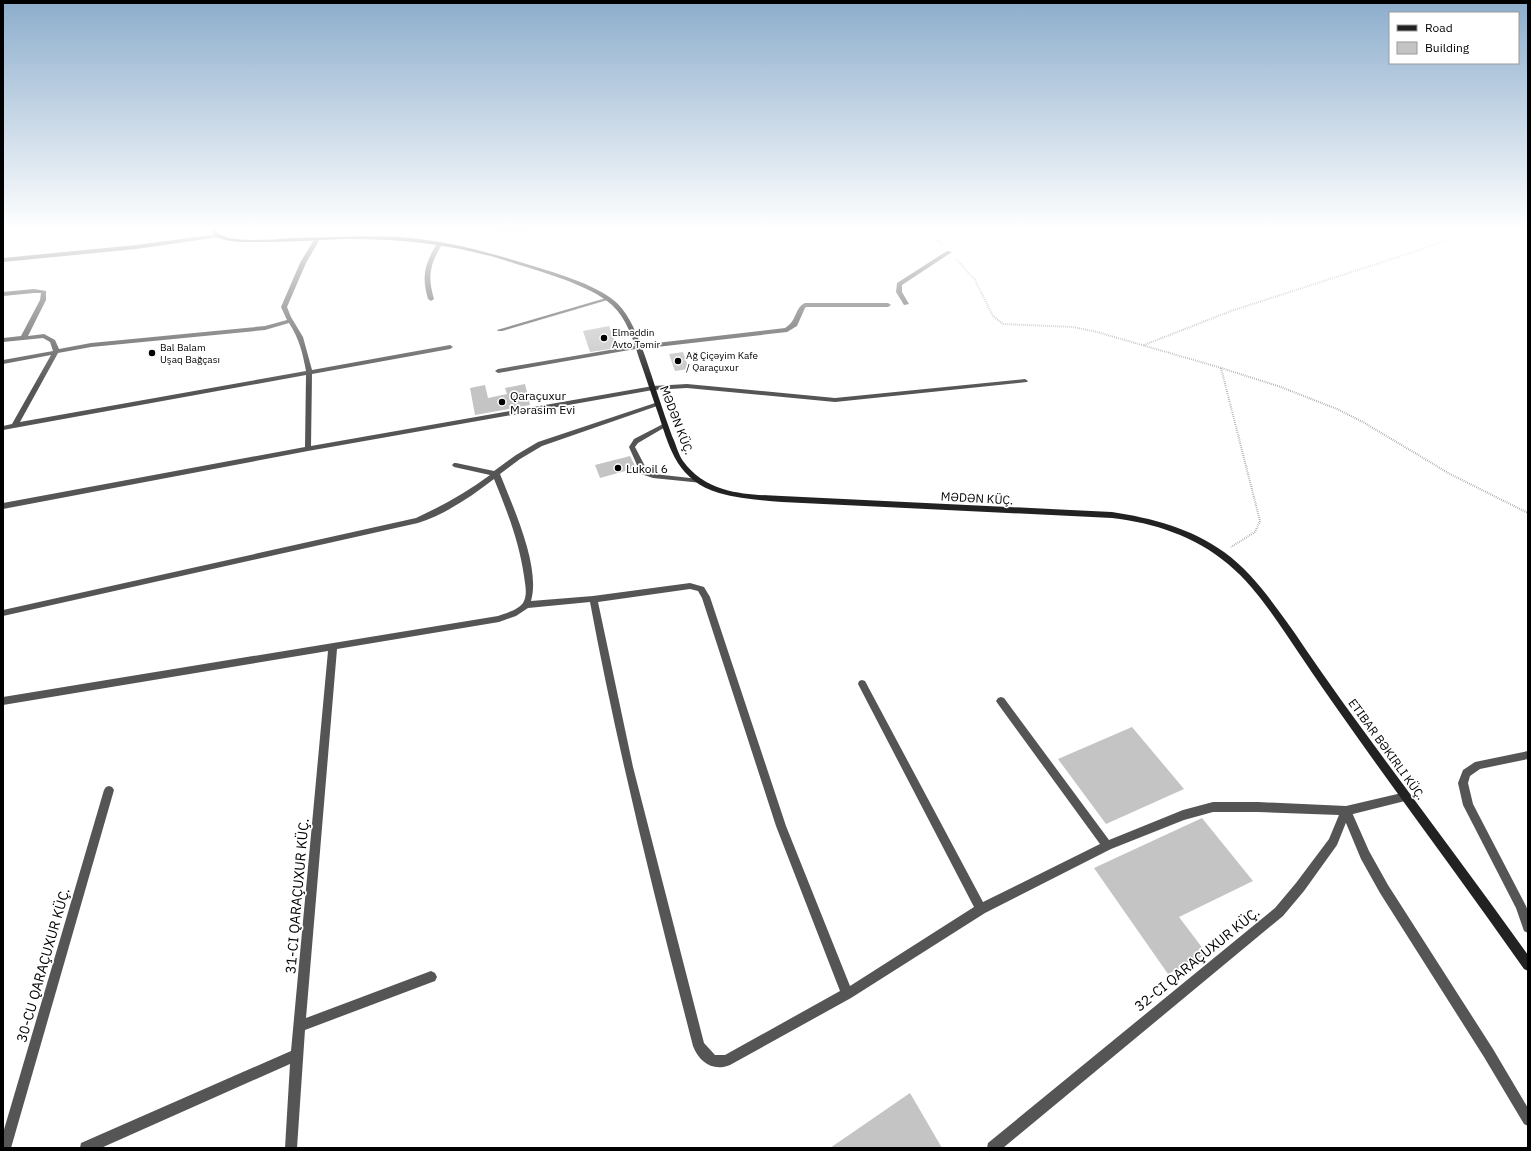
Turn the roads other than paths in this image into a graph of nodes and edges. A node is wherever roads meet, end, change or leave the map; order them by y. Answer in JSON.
{"nodes":[{"id":1,"x":295,"y":281,"type":"edge"},
{"id":2,"x":426,"y":281,"type":"edge"},
{"id":3,"x":568,"y":281,"type":"edge"},
{"id":4,"x":904,"y":281,"type":"edge"},
{"id":5,"x":3,"y":294,"type":"edge"},
{"id":6,"x":431,"y":299,"type":"dead end"},
{"id":7,"x":608,"y":299,"type":"junction"},
{"id":8,"x":888,"y":304,"type":"dead end"},
{"id":9,"x":906,"y":304,"type":"dead end"},
{"id":10,"x":291,"y":321,"type":"junction"},
{"id":11,"x":500,"y":330,"type":"dead end"},
{"id":12,"x":24,"y":337,"type":"junction"},
{"id":13,"x":3,"y":340,"type":"edge"},
{"id":14,"x":450,"y":347,"type":"dead end"},
{"id":15,"x":639,"y":347,"type":"junction"},
{"id":16,"x":56,"y":351,"type":"junction"},
{"id":17,"x":3,"y":362,"type":"edge"},
{"id":18,"x":498,"y":371,"type":"dead end"},
{"id":19,"x":309,"y":373,"type":"junction"},
{"id":20,"x":1025,"y":381,"type":"dead end"},
{"id":21,"x":653,"y":388,"type":"junction"},
{"id":22,"x":658,"y":404,"type":"junction"},
{"id":23,"x":15,"y":424,"type":"junction"},
{"id":24,"x":665,"y":425,"type":"junction"},
{"id":25,"x":3,"y":428,"type":"edge"},
{"id":26,"x":308,"y":449,"type":"junction"},
{"id":27,"x":456,"y":465,"type":"dead end"},
{"id":28,"x":496,"y":474,"type":"junction"},
{"id":29,"x":698,"y":481,"type":"junction"},
{"id":30,"x":3,"y":506,"type":"edge"},
{"id":31,"x":1220,"y":554,"type":"joint"},
{"id":32,"x":593,"y":599,"type":"junction"},
{"id":33,"x":526,"y":606,"type":"junction"},
{"id":34,"x":3,"y":613,"type":"edge"},
{"id":35,"x":333,"y":647,"type":"junction"},
{"id":36,"x":862,"y":684,"type":"dead end"},
{"id":37,"x":3,"y":701,"type":"edge"},
{"id":38,"x":1001,"y":701,"type":"dead end"},
{"id":39,"x":1528,"y":755,"type":"edge"},
{"id":40,"x":109,"y":790,"type":"dead end"},
{"id":41,"x":1406,"y":797,"type":"junction"},
{"id":42,"x":1346,"y":811,"type":"junction"},
{"id":43,"x":1107,"y":846,"type":"junction"},
{"id":44,"x":981,"y":908,"type":"junction"},
{"id":45,"x":1528,"y":927,"type":"edge"},
{"id":46,"x":1524,"y":952,"type":"edge"},
{"id":47,"x":1528,"y":965,"type":"edge"},
{"id":48,"x":431,"y":977,"type":"dead end"},
{"id":49,"x":847,"y":994,"type":"junction"},
{"id":50,"x":300,"y":1026,"type":"junction"},
{"id":51,"x":297,"y":1055,"type":"junction"},
{"id":52,"x":1528,"y":1120,"type":"edge"},
{"id":53,"x":5,"y":1148,"type":"edge"},
{"id":54,"x":86,"y":1148,"type":"edge"},
{"id":55,"x":291,"y":1148,"type":"edge"},
{"id":56,"x":993,"y":1148,"type":"edge"}],
"edges":[{"from":1,"to":10,"type":"street"},
{"from":2,"to":6,"type":"street"},
{"from":3,"to":7,"type":"main road","name":"MƏDƏN KÜÇ."},
{"from":4,"to":9,"type":"street"},
{"from":5,"to":12,"type":"street"},
{"from":7,"to":11,"type":"street"},
{"from":7,"to":15,"type":"main road","name":"MƏDƏN KÜÇ."},
{"from":8,"to":15,"type":"street"},
{"from":10,"to":16,"type":"street"},
{"from":10,"to":19,"type":"street"},
{"from":12,"to":13,"type":"street"},
{"from":12,"to":16,"type":"street"},
{"from":14,"to":19,"type":"street"},
{"from":15,"to":18,"type":"street"},
{"from":15,"to":21,"type":"main road","name":"MƏDƏN KÜÇ."},
{"from":16,"to":17,"type":"street"},
{"from":16,"to":23,"type":"street"},
{"from":19,"to":23,"type":"street"},
{"from":19,"to":26,"type":"street"},
{"from":20,"to":21,"type":"street"},
{"from":21,"to":22,"type":"main road","name":"MƏDƏN KÜÇ."},
{"from":21,"to":26,"type":"street"},
{"from":22,"to":24,"type":"main road","name":"MƏDƏN KÜÇ."},
{"from":22,"to":28,"type":"street"},
{"from":23,"to":25,"type":"street"},
{"from":24,"to":29,"type":"main road","name":"MƏDƏN KÜÇ."},
{"from":24,"to":29,"type":"street"},
{"from":26,"to":30,"type":"street"},
{"from":27,"to":28,"type":"street"},
{"from":28,"to":33,"type":"street"},
{"from":28,"to":34,"type":"street"},
{"from":29,"to":31,"type":"main road","name":"MƏDƏN KÜÇ."},
{"from":31,"to":41,"type":"main road","name":"ETIBAR BƏKIRLI KÜÇ."},
{"from":32,"to":33,"type":"street"},
{"from":32,"to":49,"type":"street"},
{"from":32,"to":49,"type":"street"},
{"from":33,"to":35,"type":"street"},
{"from":35,"to":37,"type":"street"},
{"from":35,"to":50,"type":"street","name":"31-CI QARAÇUXUR KÜÇ."},
{"from":36,"to":44,"type":"street"},
{"from":38,"to":43,"type":"street"},
{"from":39,"to":45,"type":"street"},
{"from":40,"to":53,"type":"street","name":"30-CU QARAÇUXUR KÜÇ."},
{"from":41,"to":42,"type":"street"},
{"from":41,"to":46,"type":"main road","name":"ETIBAR BƏKIRLI KÜÇ."},
{"from":42,"to":43,"type":"street"},
{"from":42,"to":52,"type":"street"},
{"from":42,"to":56,"type":"street","name":"32-CI QARAÇUXUR KÜÇ."},
{"from":43,"to":44,"type":"street"},
{"from":44,"to":49,"type":"street"},
{"from":46,"to":47,"type":"main road","name":"ETIBAR BƏKIRLI KÜÇ."},
{"from":48,"to":50,"type":"street"},
{"from":50,"to":51,"type":"street","name":"31-CI QARAÇUXUR KÜÇ."},
{"from":51,"to":54,"type":"street"},
{"from":51,"to":55,"type":"street","name":"31-CI QARAÇUXUR KÜÇ."}]}
